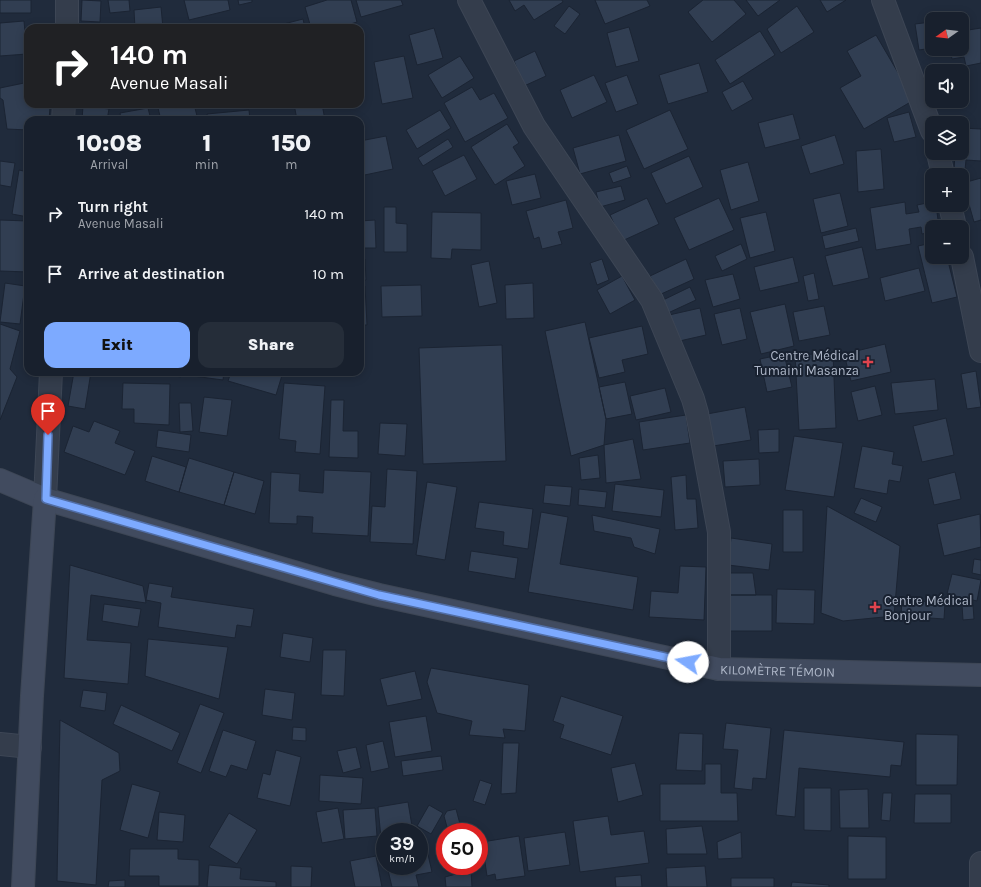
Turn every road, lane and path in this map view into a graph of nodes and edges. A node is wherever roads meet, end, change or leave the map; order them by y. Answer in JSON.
{"nodes":[{"id":1,"x":67,"y":0,"type":"edge"},
{"id":2,"x":469,"y":0,"type":"edge"},
{"id":3,"x":883,"y":0,"type":"edge"},
{"id":4,"x":66,"y":24,"type":"edge"},
{"id":5,"x":926,"y":116,"type":"edge"},
{"id":6,"x":963,"y":264,"type":"edge"},
{"id":7,"x":981,"y":351,"type":"edge"},
{"id":8,"x":51,"y":376,"type":"edge"},
{"id":9,"x":0,"y":480,"type":"edge"},
{"id":10,"x":46,"y":499,"type":"junction"},
{"id":11,"x":719,"y":669,"type":"junction"},
{"id":12,"x":981,"y":674,"type":"edge"},
{"id":13,"x":0,"y":744,"type":"edge"},
{"id":14,"x":30,"y":747,"type":"junction"},
{"id":15,"x":981,"y":863,"type":"edge"},
{"id":16,"x":23,"y":887,"type":"edge"},
{"id":17,"x":981,"y":887,"type":"edge"}],
"edges":[{"from":1,"to":4,"type":"street"},
{"from":2,"to":11,"type":"street"},
{"from":3,"to":5,"type":"street"},
{"from":6,"to":7,"type":"street"},
{"from":8,"to":10,"type":"street"},
{"from":9,"to":10,"type":"main road","name":"KILOMÈTRE TÉMOIN"},
{"from":10,"to":11,"type":"main road","name":"KILOMÈTRE TÉMOIN"},
{"from":10,"to":14,"type":"main road"},
{"from":11,"to":12,"type":"main road","name":"KILOMÈTRE TÉMOIN"},
{"from":13,"to":14,"type":"street"},
{"from":14,"to":16,"type":"main road"},
{"from":15,"to":17,"type":"street"}]}
